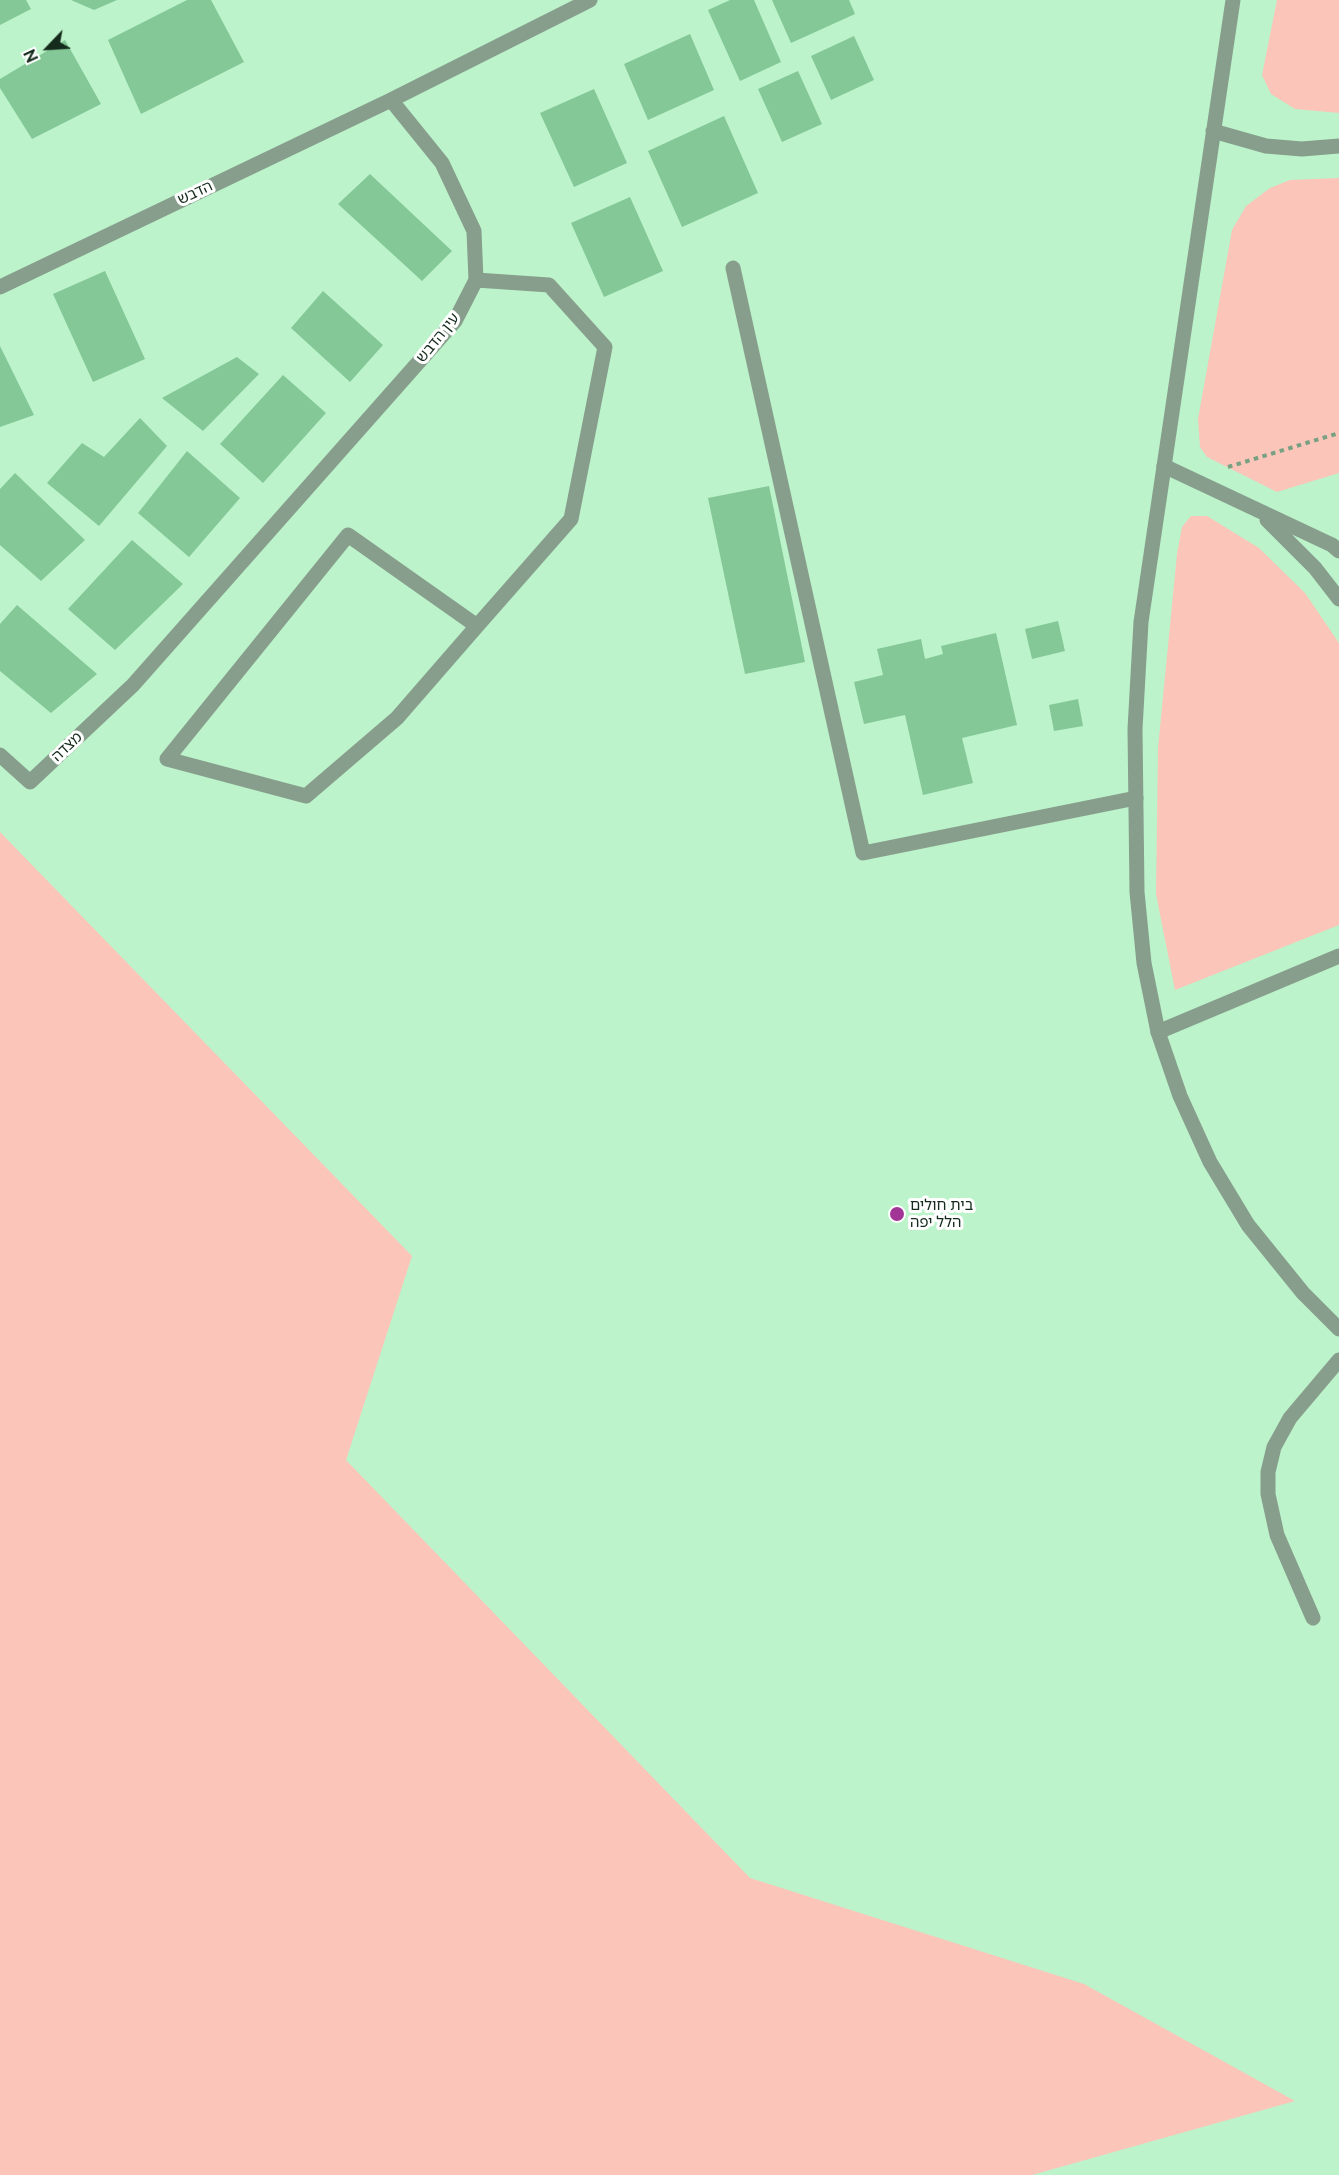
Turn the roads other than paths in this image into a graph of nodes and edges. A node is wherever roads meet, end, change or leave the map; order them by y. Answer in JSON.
{"nodes":[{"id":1,"x":590,"y":0,"type":"edge"},
{"id":2,"x":1233,"y":0,"type":"edge"},
{"id":3,"x":391,"y":100,"type":"junction"},
{"id":4,"x":1213,"y":131,"type":"junction"},
{"id":5,"x":1339,"y":146,"type":"edge"},
{"id":6,"x":733,"y":268,"type":"dead end"},
{"id":7,"x":476,"y":280,"type":"junction"},
{"id":8,"x":0,"y":287,"type":"edge"},
{"id":9,"x":1164,"y":466,"type":"junction"},
{"id":10,"x":1253,"y":508,"type":"junction"},
{"id":11,"x":1339,"y":551,"type":"edge"},
{"id":12,"x":1339,"y":599,"type":"edge"},
{"id":13,"x":477,"y":626,"type":"junction"},
{"id":14,"x":133,"y":685,"type":"joint"},
{"id":15,"x":0,"y":755,"type":"edge"},
{"id":16,"x":1136,"y":798,"type":"junction"},
{"id":17,"x":1339,"y":956,"type":"edge"},
{"id":18,"x":1158,"y":1032,"type":"junction"},
{"id":19,"x":1339,"y":1329,"type":"edge"},
{"id":20,"x":1339,"y":1360,"type":"edge"},
{"id":21,"x":1313,"y":1618,"type":"dead end"}],
"edges":[{"from":1,"to":3,"type":"street"},
{"from":2,"to":4,"type":"street"},
{"from":3,"to":7,"type":"street","name":"עין הדבש"},
{"from":3,"to":8,"type":"street","name":"הדבש"},
{"from":4,"to":5,"type":"street"},
{"from":4,"to":9,"type":"street"},
{"from":6,"to":16,"type":"street"},
{"from":7,"to":13,"type":"street"},
{"from":7,"to":14,"type":"street","name":"עין הדבש"},
{"from":9,"to":10,"type":"street"},
{"from":9,"to":16,"type":"street"},
{"from":10,"to":11,"type":"street"},
{"from":10,"to":12,"type":"street"},
{"from":13,"to":13,"type":"street"},
{"from":14,"to":15,"type":"street","name":"מצדה"},
{"from":16,"to":18,"type":"street"},
{"from":17,"to":18,"type":"street"},
{"from":18,"to":19,"type":"street"},
{"from":20,"to":21,"type":"street"}]}
